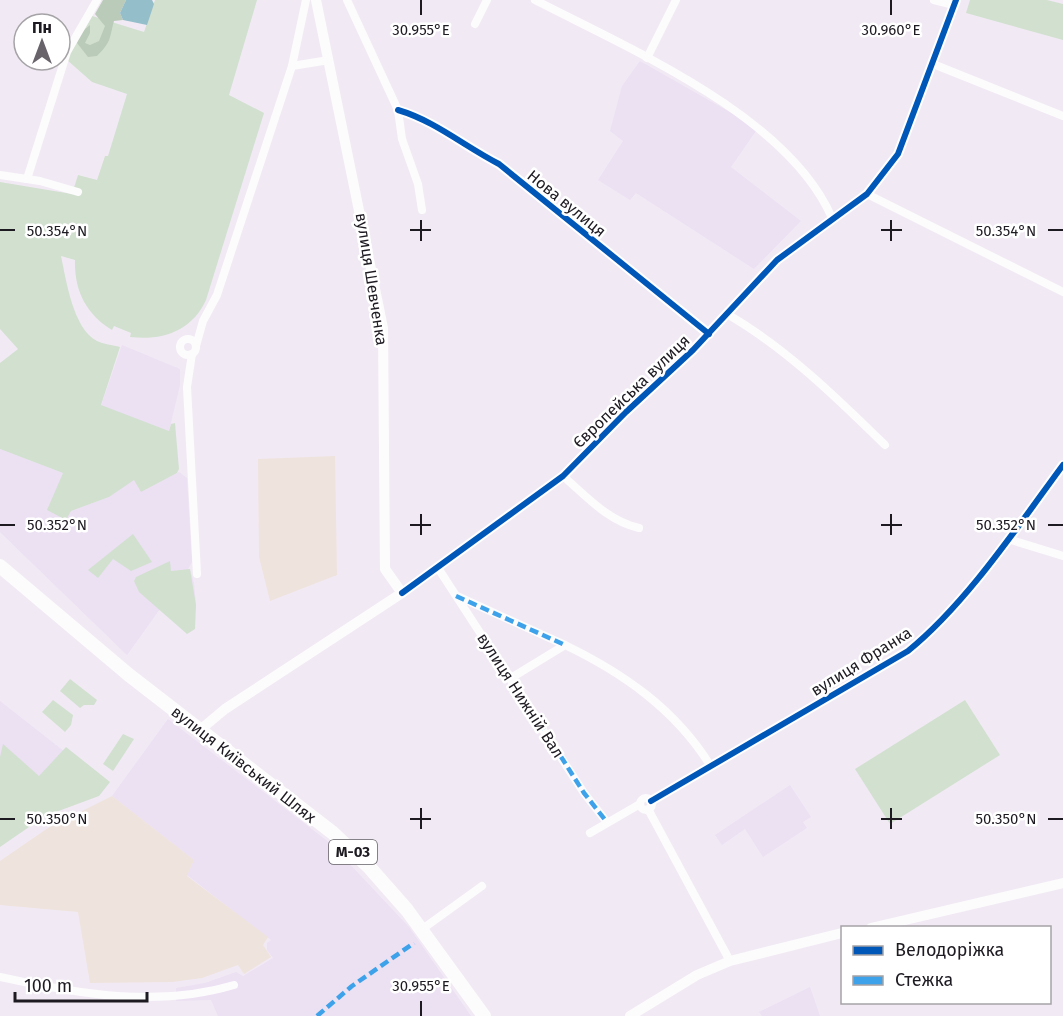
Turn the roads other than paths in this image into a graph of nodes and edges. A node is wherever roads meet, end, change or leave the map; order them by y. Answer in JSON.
{"nodes":[{"id":1,"x":97,"y":0,"type":"edge"},
{"id":2,"x":306,"y":0,"type":"edge"},
{"id":3,"x":316,"y":0,"type":"edge"},
{"id":4,"x":347,"y":0,"type":"edge"},
{"id":5,"x":487,"y":0,"type":"edge"},
{"id":6,"x":535,"y":0,"type":"edge"},
{"id":7,"x":676,"y":0,"type":"edge"},
{"id":8,"x":934,"y":0,"type":"edge"},
{"id":9,"x":955,"y":3,"type":"edge"},
{"id":10,"x":475,"y":24,"type":"dead end"},
{"id":11,"x":647,"y":58,"type":"junction"},
{"id":12,"x":329,"y":60,"type":"junction"},
{"id":13,"x":933,"y":64,"type":"junction"},
{"id":14,"x":292,"y":66,"type":"junction"},
{"id":15,"x":398,"y":110,"type":"junction"},
{"id":16,"x":1063,"y":116,"type":"edge"},
{"id":17,"x":0,"y":175,"type":"edge"},
{"id":18,"x":27,"y":179,"type":"junction"},
{"id":19,"x":78,"y":192,"type":"dead end"},
{"id":20,"x":867,"y":194,"type":"junction"},
{"id":21,"x":422,"y":210,"type":"dead end"},
{"id":22,"x":832,"y":218,"type":"junction"},
{"id":23,"x":1063,"y":292,"type":"edge"},
{"id":24,"x":727,"y":314,"type":"junction"},
{"id":25,"x":203,"y":321,"type":"junction"},
{"id":26,"x":709,"y":334,"type":"junction"},
{"id":27,"x":184,"y":339,"type":"junction"},
{"id":28,"x":190,"y":352,"type":"junction"},
{"id":29,"x":885,"y":445,"type":"dead end"},
{"id":30,"x":1063,"y":465,"type":"edge"},
{"id":31,"x":563,"y":476,"type":"junction"},
{"id":32,"x":639,"y":528,"type":"dead end"},
{"id":33,"x":1008,"y":539,"type":"junction"},
{"id":34,"x":1063,"y":556,"type":"edge"},
{"id":35,"x":0,"y":566,"type":"edge"},
{"id":36,"x":438,"y":568,"type":"junction"},
{"id":37,"x":197,"y":574,"type":"dead end"},
{"id":38,"x":402,"y":594,"type":"junction"},
{"id":39,"x":456,"y":596,"type":"junction"},
{"id":40,"x":565,"y":645,"type":"junction"},
{"id":41,"x":512,"y":678,"type":"junction"},
{"id":42,"x":200,"y":730,"type":"junction"},
{"id":43,"x":710,"y":765,"type":"junction"},
{"id":44,"x":650,"y":805,"type":"junction"},
{"id":45,"x":606,"y":821,"type":"junction"},
{"id":46,"x":590,"y":833,"type":"dead end"},
{"id":47,"x":1063,"y":883,"type":"edge"},
{"id":48,"x":482,"y":886,"type":"dead end"},
{"id":49,"x":875,"y":926,"type":"edge"},
{"id":50,"x":421,"y":930,"type":"junction"},
{"id":51,"x":841,"y":933,"type":"edge"},
{"id":52,"x":730,"y":961,"type":"junction"},
{"id":53,"x":0,"y":977,"type":"edge"},
{"id":54,"x":234,"y":986,"type":"dead end"},
{"id":55,"x":484,"y":1016,"type":"edge"},
{"id":56,"x":630,"y":1016,"type":"edge"}],
"edges":[{"from":1,"to":18,"type":"street"},
{"from":2,"to":14,"type":"street"},
{"from":3,"to":12,"type":"main road","name":"вулиця Шевченка"},
{"from":4,"to":15,"type":"street"},
{"from":5,"to":10,"type":"street"},
{"from":6,"to":11,"type":"street"},
{"from":7,"to":11,"type":"street"},
{"from":8,"to":9,"type":"street"},
{"from":9,"to":13,"type":"street","name":"Європейська вулиця"},
{"from":11,"to":22,"type":"street"},
{"from":12,"to":14,"type":"street"},
{"from":12,"to":38,"type":"main road","name":"вулиця Шевченка"},
{"from":13,"to":16,"type":"street"},
{"from":13,"to":20,"type":"street","name":"Європейська вулиця"},
{"from":14,"to":25,"type":"street"},
{"from":15,"to":21,"type":"street"},
{"from":15,"to":26,"type":"street","name":"Нова вулиця"},
{"from":17,"to":18,"type":"street"},
{"from":18,"to":19,"type":"street"},
{"from":20,"to":22,"type":"street","name":"Європейська вулиця"},
{"from":20,"to":23,"type":"street"},
{"from":22,"to":24,"type":"street","name":"Європейська вулиця"},
{"from":24,"to":26,"type":"street","name":"Європейська вулиця"},
{"from":24,"to":29,"type":"street"},
{"from":25,"to":27,"type":"street"},
{"from":25,"to":28,"type":"street"},
{"from":26,"to":31,"type":"street","name":"Європейська вулиця"},
{"from":27,"to":28,"type":"street"},
{"from":27,"to":28,"type":"street"},
{"from":28,"to":37,"type":"street"},
{"from":30,"to":33,"type":"street","name":"вулиця Франка"},
{"from":31,"to":32,"type":"street"},
{"from":31,"to":36,"type":"street","name":"Європейська вулиця"},
{"from":33,"to":34,"type":"street"},
{"from":33,"to":43,"type":"street","name":"вулиця Франка"},
{"from":35,"to":42,"type":"highway","name":"вулиця Київський Шлях","number":"М-03"},
{"from":36,"to":38,"type":"street","name":"Європейська вулиця"},
{"from":36,"to":39,"type":"street","name":"вулиця Нижній Вал"},
{"from":38,"to":42,"type":"main road","name":"Європейська вулиця"},
{"from":39,"to":40,"type":"street"},
{"from":39,"to":41,"type":"street","name":"вулиця Нижній Вал"},
{"from":40,"to":41,"type":"street"},
{"from":40,"to":43,"type":"street"},
{"from":41,"to":45,"type":"street","name":"вулиця Нижній Вал"},
{"from":42,"to":50,"type":"highway","name":"вулиця Київський Шлях","number":"М-03"},
{"from":43,"to":44,"type":"street","name":"вулиця Франка"},
{"from":44,"to":45,"type":"street"},
{"from":44,"to":52,"type":"street"},
{"from":45,"to":46,"type":"street"},
{"from":47,"to":49,"type":"main road"},
{"from":48,"to":50,"type":"street"},
{"from":50,"to":55,"type":"highway","name":"вулиця Київський Шлях","number":"М-03"},
{"from":51,"to":52,"type":"main road"},
{"from":52,"to":56,"type":"main road"},
{"from":53,"to":54,"type":"street"}]}
